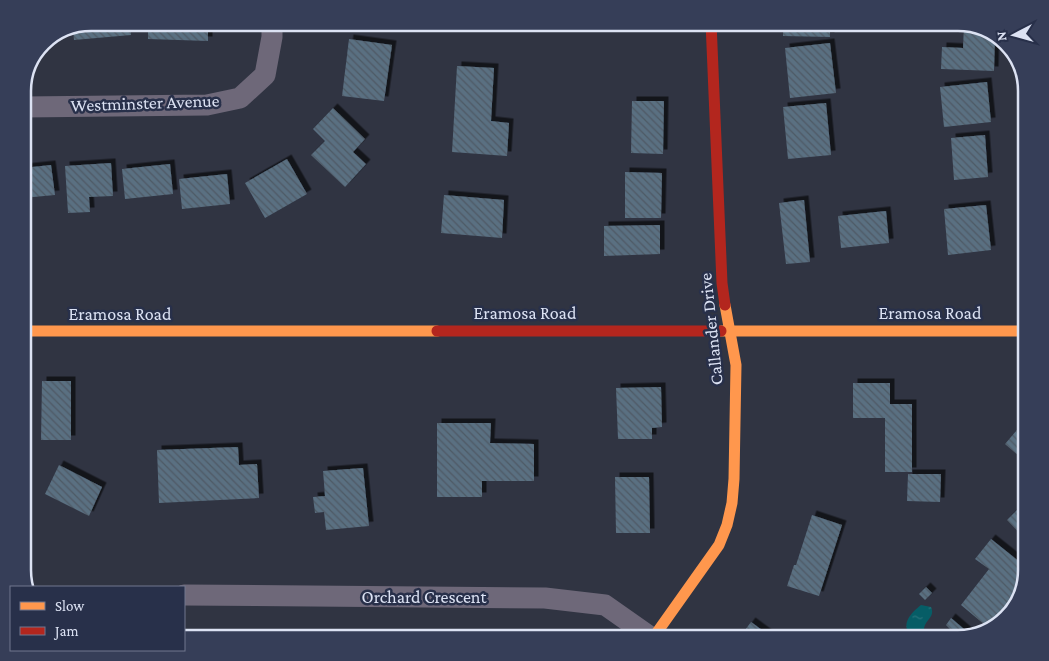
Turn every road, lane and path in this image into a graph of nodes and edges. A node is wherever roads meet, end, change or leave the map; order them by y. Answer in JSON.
{"nodes":[{"id":1,"x":272,"y":31,"type":"edge"},
{"id":2,"x":711,"y":31,"type":"edge"},
{"id":3,"x":31,"y":106,"type":"edge"},
{"id":4,"x":729,"y":331,"type":"junction"},
{"id":5,"x":1018,"y":331,"type":"edge"},
{"id":6,"x":31,"y":332,"type":"edge"},
{"id":7,"x":185,"y":595,"type":"edge"},
{"id":8,"x":641,"y":630,"type":"edge"},
{"id":9,"x":659,"y":630,"type":"edge"}],
"edges":[{"from":1,"to":3,"type":"street","name":"Westminster Avenue"},
{"from":2,"to":4,"type":"main road","name":"Callander Drive"},
{"from":4,"to":5,"type":"main road","name":"Eramosa Road"},
{"from":4,"to":6,"type":"main road","name":"Eramosa Road"},
{"from":4,"to":9,"type":"main road","name":"Callander Drive"},
{"from":7,"to":8,"type":"street","name":"Orchard Crescent"}]}
